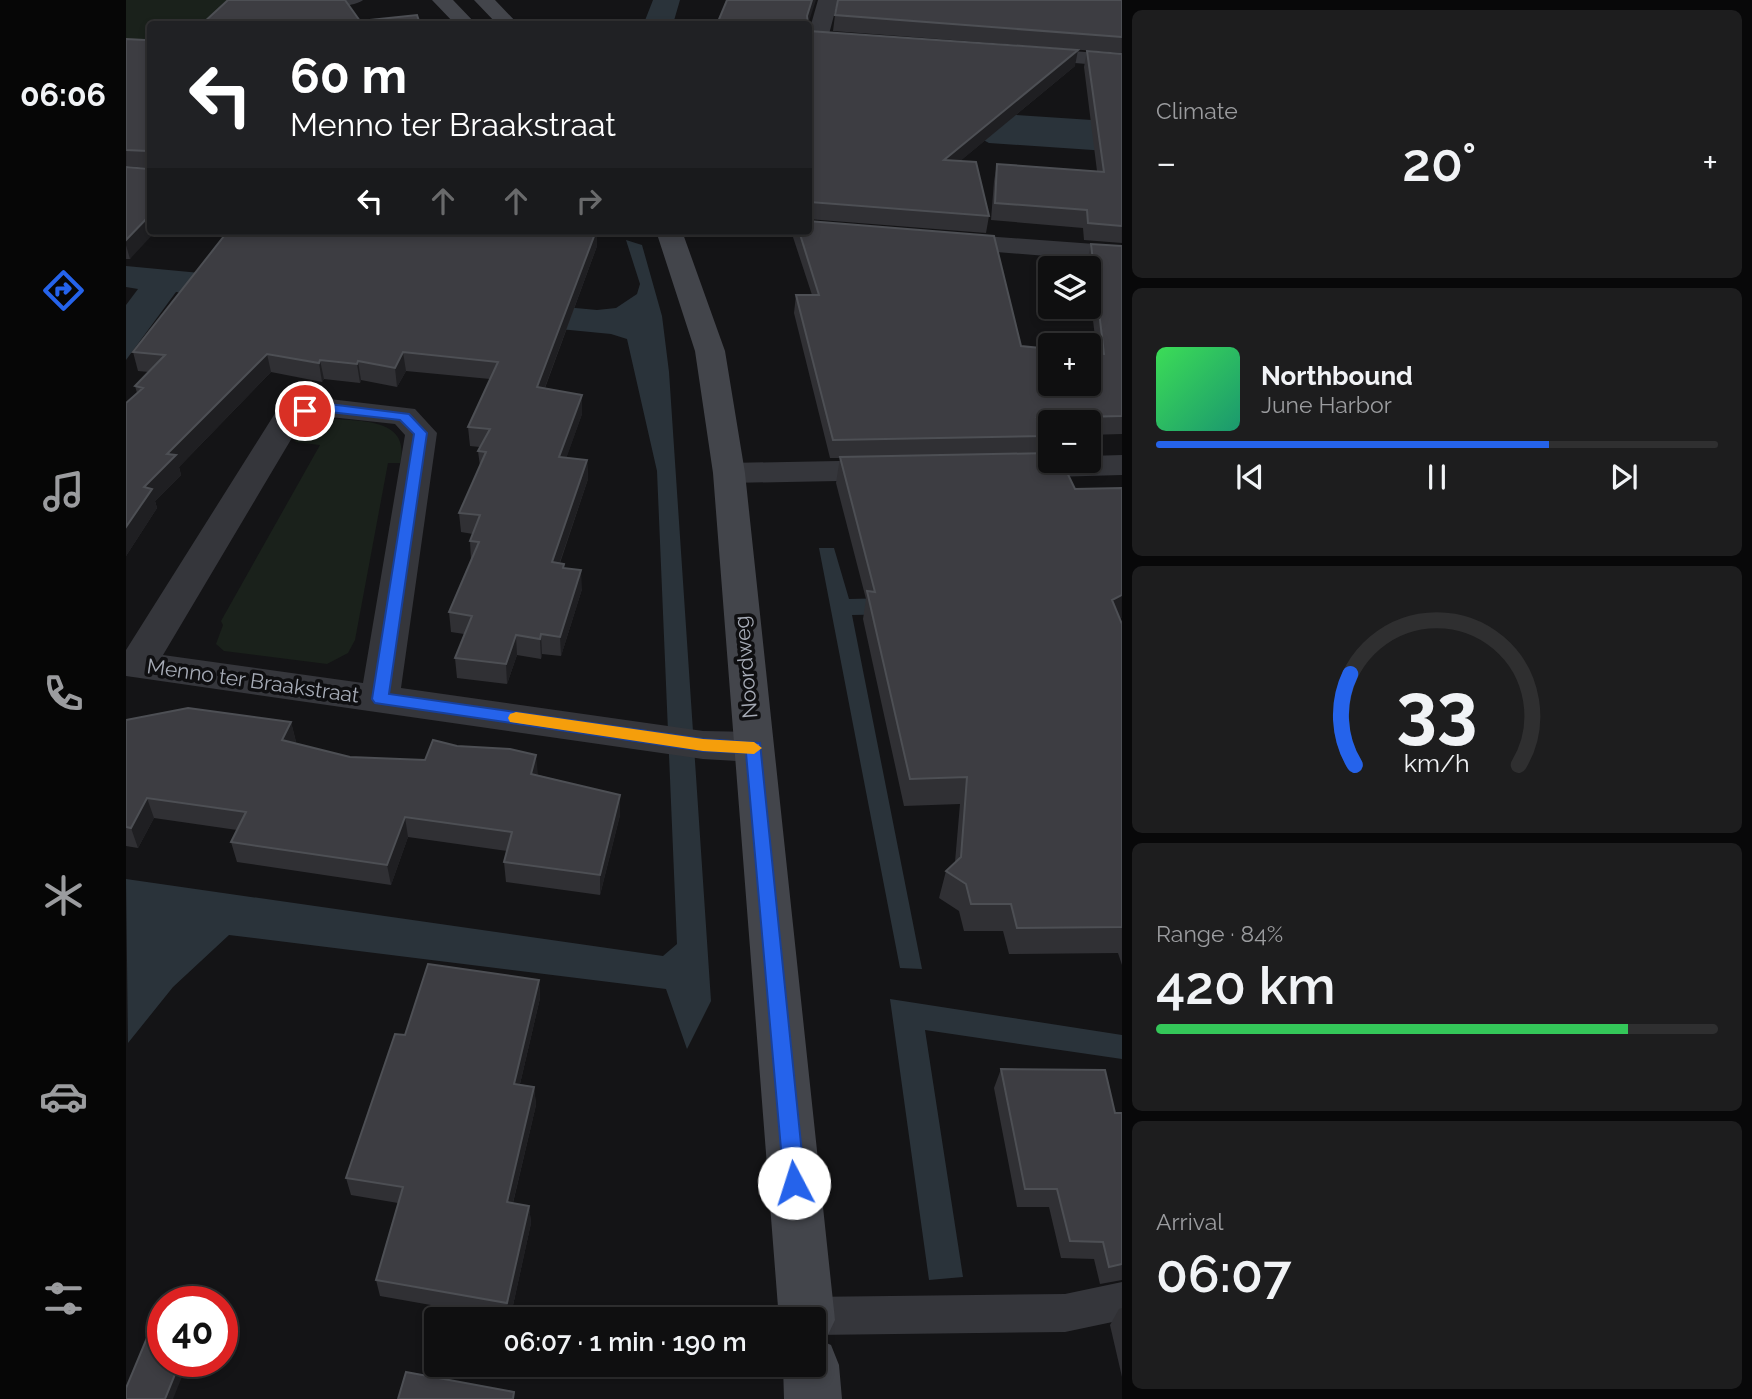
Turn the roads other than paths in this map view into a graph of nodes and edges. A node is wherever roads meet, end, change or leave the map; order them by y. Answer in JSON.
{"nodes":[{"id":1,"x":284,"y":0,"type":"edge"},
{"id":2,"x":356,"y":0,"type":"edge"},
{"id":3,"x":442,"y":0,"type":"edge"},
{"id":4,"x":484,"y":0,"type":"edge"},
{"id":5,"x":828,"y":0,"type":"edge"},
{"id":6,"x":463,"y":21,"type":"edge"},
{"id":7,"x":505,"y":21,"type":"edge"},
{"id":8,"x":820,"y":38,"type":"edge"},
{"id":9,"x":998,"y":52,"type":"edge"},
{"id":10,"x":1122,"y":61,"type":"edge"},
{"id":11,"x":671,"y":235,"type":"edge"},
{"id":12,"x":918,"y":239,"type":"edge"},
{"id":13,"x":1122,"y":254,"type":"edge"},
{"id":14,"x":1122,"y":465,"type":"edge"},
{"id":15,"x":982,"y":468,"type":"edge"},
{"id":16,"x":914,"y":470,"type":"edge"},
{"id":17,"x":729,"y":473,"type":"junction"},
{"id":18,"x":132,"y":664,"type":"edge"},
{"id":19,"x":380,"y":699,"type":"junction"},
{"id":20,"x":754,"y":747,"type":"junction"},
{"id":21,"x":1122,"y":1301,"type":"edge"},
{"id":22,"x":806,"y":1307,"type":"edge"},
{"id":23,"x":826,"y":1333,"type":"edge"},
{"id":24,"x":811,"y":1377,"type":"edge"},
{"id":25,"x":813,"y":1399,"type":"edge"}],
"edges":[{"from":1,"to":2,"type":"lane"},
{"from":3,"to":6,"type":"street"},
{"from":4,"to":7,"type":"street"},
{"from":5,"to":8,"type":"street"},
{"from":9,"to":10,"type":"street"},
{"from":11,"to":17,"type":"street","name":"Noordweg"},
{"from":12,"to":13,"type":"street"},
{"from":14,"to":15,"type":"street"},
{"from":16,"to":17,"type":"street"},
{"from":17,"to":20,"type":"street","name":"Noordweg"},
{"from":18,"to":19,"type":"street","name":"Menno ter Braakstraat"},
{"from":18,"to":19,"type":"street"},
{"from":19,"to":20,"type":"street","name":"Menno ter Braakstraat"},
{"from":20,"to":22,"type":"street","name":"Noordweg"},
{"from":21,"to":23,"type":"lane"},
{"from":24,"to":25,"type":"street","name":"Noordweg"}]}
